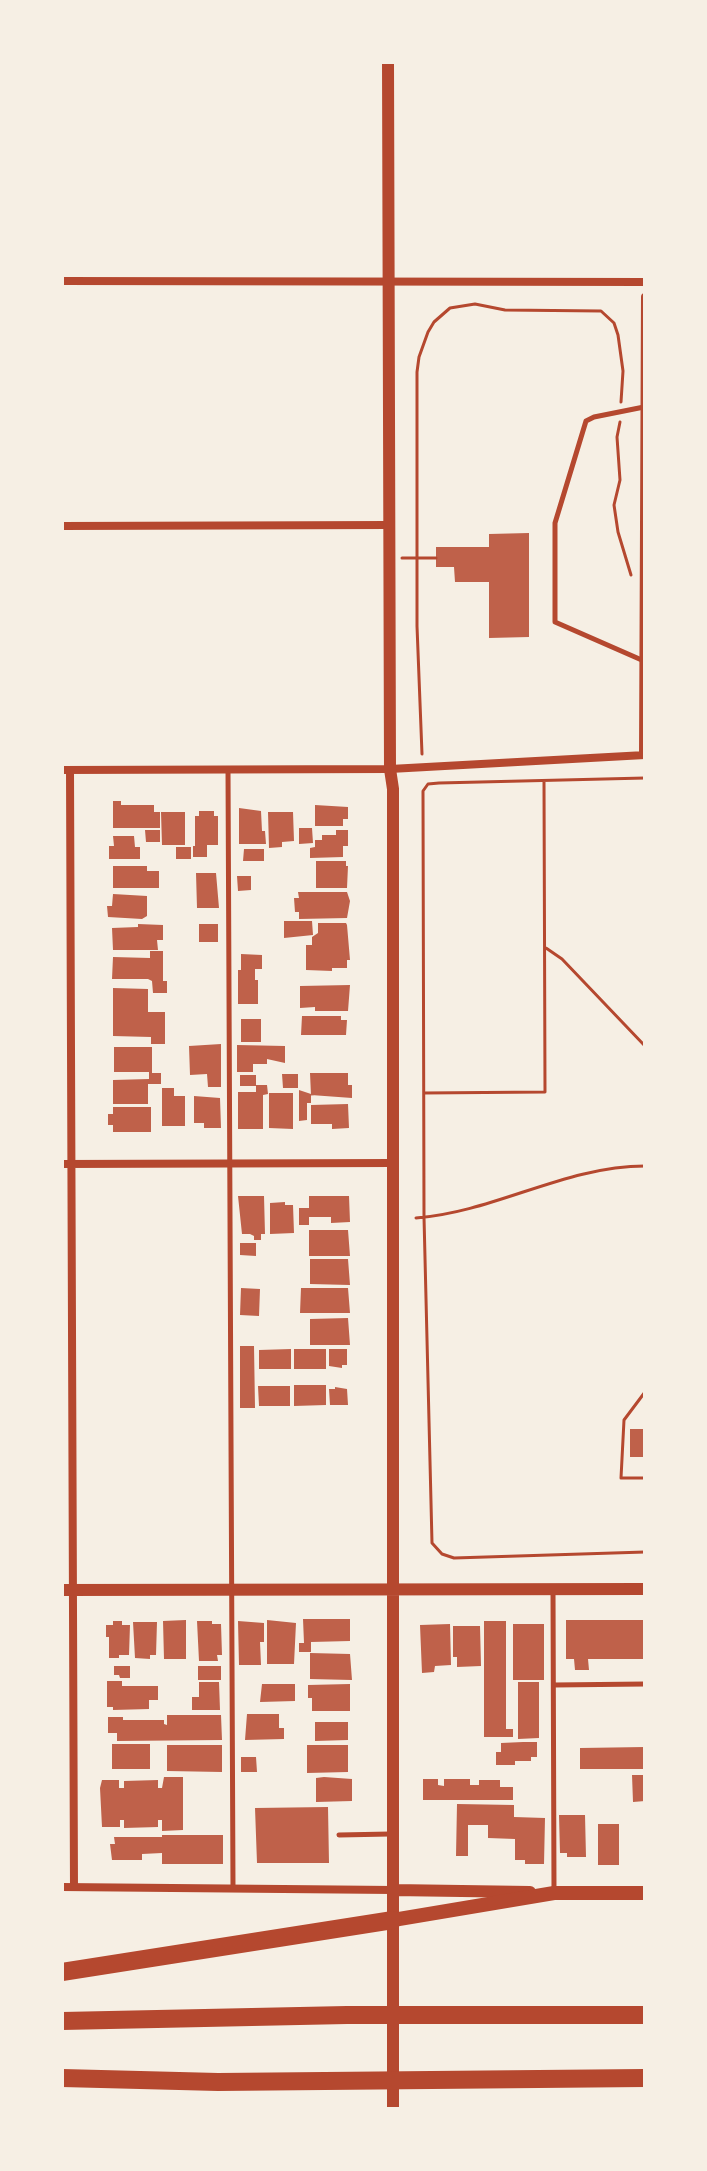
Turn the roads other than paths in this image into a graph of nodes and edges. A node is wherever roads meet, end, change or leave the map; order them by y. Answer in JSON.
{"nodes":[{"id":1,"x":388,"y":62,"type":"edge"},
{"id":2,"x":62,"y":281,"type":"edge"},
{"id":3,"x":387,"y":281,"type":"junction"},
{"id":4,"x":645,"y":282,"type":"edge"},
{"id":5,"x":645,"y":297,"type":"edge"},
{"id":6,"x":644,"y":407,"type":"edge"},
{"id":7,"x":388,"y":525,"type":"junction"},
{"id":8,"x":62,"y":526,"type":"edge"},
{"id":9,"x":644,"y":530,"type":"edge"},
{"id":10,"x":644,"y":661,"type":"edge"},
{"id":11,"x":644,"y":755,"type":"edge"},
{"id":12,"x":228,"y":769,"type":"junction"},
{"id":13,"x":390,"y":769,"type":"junction"},
{"id":14,"x":66,"y":770,"type":"edge"},
{"id":15,"x":393,"y":1163,"type":"junction"},
{"id":16,"x":67,"y":1164,"type":"edge"},
{"id":17,"x":230,"y":1164,"type":"junction"},
{"id":18,"x":231,"y":1589,"type":"junction"},
{"id":19,"x":393,"y":1589,"type":"junction"},
{"id":20,"x":553,"y":1589,"type":"junction"},
{"id":21,"x":645,"y":1589,"type":"edge"},
{"id":22,"x":67,"y":1590,"type":"edge"},
{"id":23,"x":645,"y":1684,"type":"edge"},
{"id":24,"x":554,"y":1685,"type":"junction"},
{"id":25,"x":393,"y":1834,"type":"junction"},
{"id":26,"x":339,"y":1835,"type":"dead end"},
{"id":27,"x":62,"y":1887,"type":"edge"},
{"id":28,"x":74,"y":1887,"type":"junction"},
{"id":29,"x":233,"y":1887,"type":"junction"},
{"id":30,"x":393,"y":1890,"type":"junction"},
{"id":31,"x":554,"y":1893,"type":"junction"},
{"id":32,"x":645,"y":1893,"type":"edge"},
{"id":33,"x":393,"y":1920,"type":"junction"},
{"id":34,"x":62,"y":1972,"type":"edge"},
{"id":35,"x":645,"y":2015,"type":"edge"},
{"id":36,"x":62,"y":2021,"type":"edge"},
{"id":37,"x":62,"y":2078,"type":"edge"},
{"id":38,"x":645,"y":2078,"type":"edge"},
{"id":39,"x":393,"y":2109,"type":"edge"}],
"edges":[{"from":1,"to":3,"type":"street"},
{"from":2,"to":3,"type":"street"},
{"from":3,"to":4,"type":"street"},
{"from":3,"to":7,"type":"street"},
{"from":5,"to":6,"type":"street"},
{"from":6,"to":9,"type":"street"},
{"from":6,"to":10,"type":"lane"},
{"from":7,"to":8,"type":"street"},
{"from":7,"to":13,"type":"street"},
{"from":9,"to":10,"type":"street"},
{"from":10,"to":11,"type":"street"},
{"from":11,"to":13,"type":"street"},
{"from":12,"to":13,"type":"street"},
{"from":12,"to":14,"type":"street"},
{"from":12,"to":17,"type":"lane"},
{"from":13,"to":15,"type":"street"},
{"from":14,"to":16,"type":"street"},
{"from":15,"to":17,"type":"street"},
{"from":15,"to":19,"type":"street"},
{"from":16,"to":17,"type":"street"},
{"from":16,"to":22,"type":"street"},
{"from":17,"to":18,"type":"lane"},
{"from":18,"to":19,"type":"street"},
{"from":18,"to":22,"type":"street"},
{"from":18,"to":29,"type":"lane"},
{"from":19,"to":20,"type":"street"},
{"from":19,"to":25,"type":"street"},
{"from":20,"to":21,"type":"street"},
{"from":20,"to":24,"type":"lane"},
{"from":22,"to":28,"type":"street"},
{"from":23,"to":24,"type":"lane"},
{"from":24,"to":31,"type":"lane"},
{"from":25,"to":26,"type":"lane"},
{"from":25,"to":30,"type":"street"},
{"from":27,"to":28,"type":"street"},
{"from":28,"to":29,"type":"street"},
{"from":29,"to":30,"type":"street"},
{"from":30,"to":31,"type":"street"},
{"from":30,"to":33,"type":"street"},
{"from":31,"to":32,"type":"main road"},
{"from":31,"to":33,"type":"main road"},
{"from":33,"to":34,"type":"highway"},
{"from":33,"to":39,"type":"street"},
{"from":35,"to":36,"type":"highway"},
{"from":37,"to":38,"type":"highway"}]}
